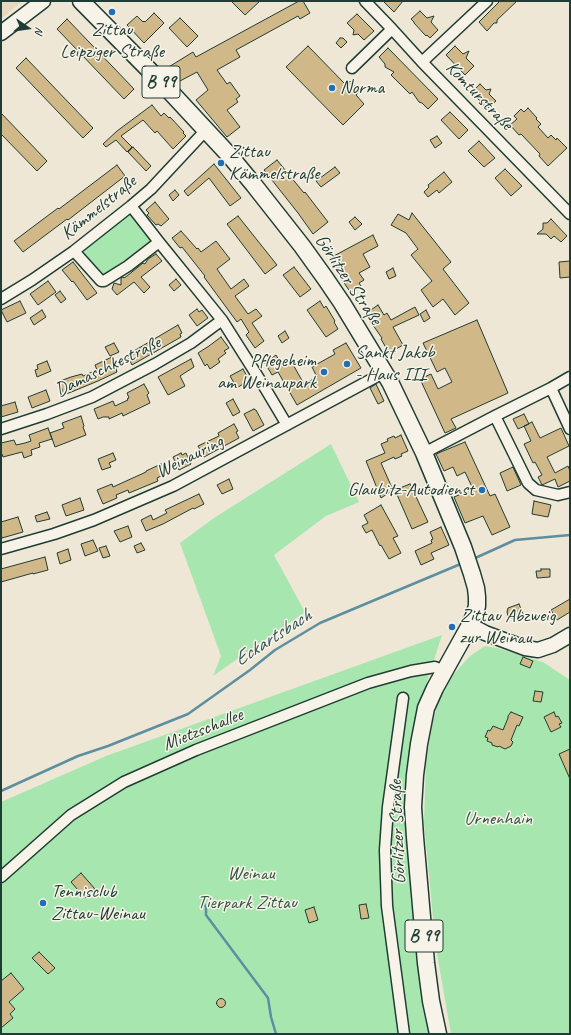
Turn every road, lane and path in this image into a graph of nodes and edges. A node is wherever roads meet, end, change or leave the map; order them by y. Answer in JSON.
{"nodes":[{"id":1,"x":43,"y":1,"type":"edge"},
{"id":2,"x":81,"y":1,"type":"edge"},
{"id":3,"x":365,"y":1,"type":"edge"},
{"id":4,"x":487,"y":1,"type":"edge"},
{"id":5,"x":392,"y":29,"type":"junction"},
{"id":6,"x":1,"y":33,"type":"edge"},
{"id":7,"x":422,"y":62,"type":"junction"},
{"id":8,"x":352,"y":68,"type":"dead end"},
{"id":9,"x":206,"y":130,"type":"junction"},
{"id":10,"x":131,"y":206,"type":"junction"},
{"id":11,"x":570,"y":214,"type":"edge"},
{"id":12,"x":159,"y":242,"type":"junction"},
{"id":13,"x":74,"y":250,"type":"junction"},
{"id":14,"x":1,"y":299,"type":"edge"},
{"id":15,"x":222,"y":320,"type":"junction"},
{"id":16,"x":385,"y":372,"type":"junction"},
{"id":17,"x":570,"y":377,"type":"edge"},
{"id":18,"x":551,"y":388,"type":"junction"},
{"id":19,"x":495,"y":416,"type":"junction"},
{"id":20,"x":287,"y":425,"type":"junction"},
{"id":21,"x":1,"y":429,"type":"edge"},
{"id":22,"x":570,"y":429,"type":"edge"},
{"id":23,"x":424,"y":453,"type":"junction"},
{"id":24,"x":570,"y":492,"type":"edge"},
{"id":25,"x":1,"y":549,"type":"edge"},
{"id":26,"x":470,"y":625,"type":"junction"},
{"id":27,"x":570,"y":635,"type":"edge"},
{"id":28,"x":444,"y":671,"type":"junction"},
{"id":29,"x":403,"y":698,"type":"dead end"},
{"id":30,"x":1,"y":877,"type":"edge"},
{"id":31,"x":404,"y":1034,"type":"edge"},
{"id":32,"x":438,"y":1034,"type":"edge"}],
"edges":[{"from":1,"to":6,"type":"street"},
{"from":2,"to":9,"type":"main road","name":"Görlitzer Straße","number":"B 99"},
{"from":3,"to":5,"type":"street","name":"Komturstraße"},
{"from":4,"to":7,"type":"street"},
{"from":5,"to":7,"type":"street","name":"Komturstraße"},
{"from":5,"to":8,"type":"street"},
{"from":7,"to":11,"type":"street","name":"Komturstraße"},
{"from":9,"to":10,"type":"street","name":"Kämmelstraße"},
{"from":9,"to":16,"type":"main road","name":"Görlitzer Straße","number":"B 99"},
{"from":10,"to":12,"type":"street"},
{"from":10,"to":13,"type":"street","name":"Kämmelstraße"},
{"from":12,"to":13,"type":"street"},
{"from":12,"to":15,"type":"street"},
{"from":13,"to":14,"type":"street","name":"Kämmelstraße"},
{"from":15,"to":20,"type":"street"},
{"from":15,"to":21,"type":"street","name":"Damaschkestraße"},
{"from":16,"to":20,"type":"street","name":"Weinauring"},
{"from":16,"to":23,"type":"main road","name":"Görlitzer Straße","number":"B 99"},
{"from":17,"to":18,"type":"street"},
{"from":18,"to":19,"type":"street"},
{"from":18,"to":22,"type":"street"},
{"from":19,"to":23,"type":"street"},
{"from":19,"to":24,"type":"street"},
{"from":20,"to":25,"type":"street","name":"Weinauring"},
{"from":23,"to":26,"type":"main road","name":"Görlitzer Straße","number":"B 99"},
{"from":26,"to":27,"type":"street"},
{"from":26,"to":28,"type":"main road","name":"Görlitzer Straße","number":"B 99"},
{"from":28,"to":30,"type":"street","name":"Mietzschallee"},
{"from":28,"to":32,"type":"main road","name":"Görlitzer Straße","number":"B 99"},
{"from":29,"to":31,"type":"street"}]}
